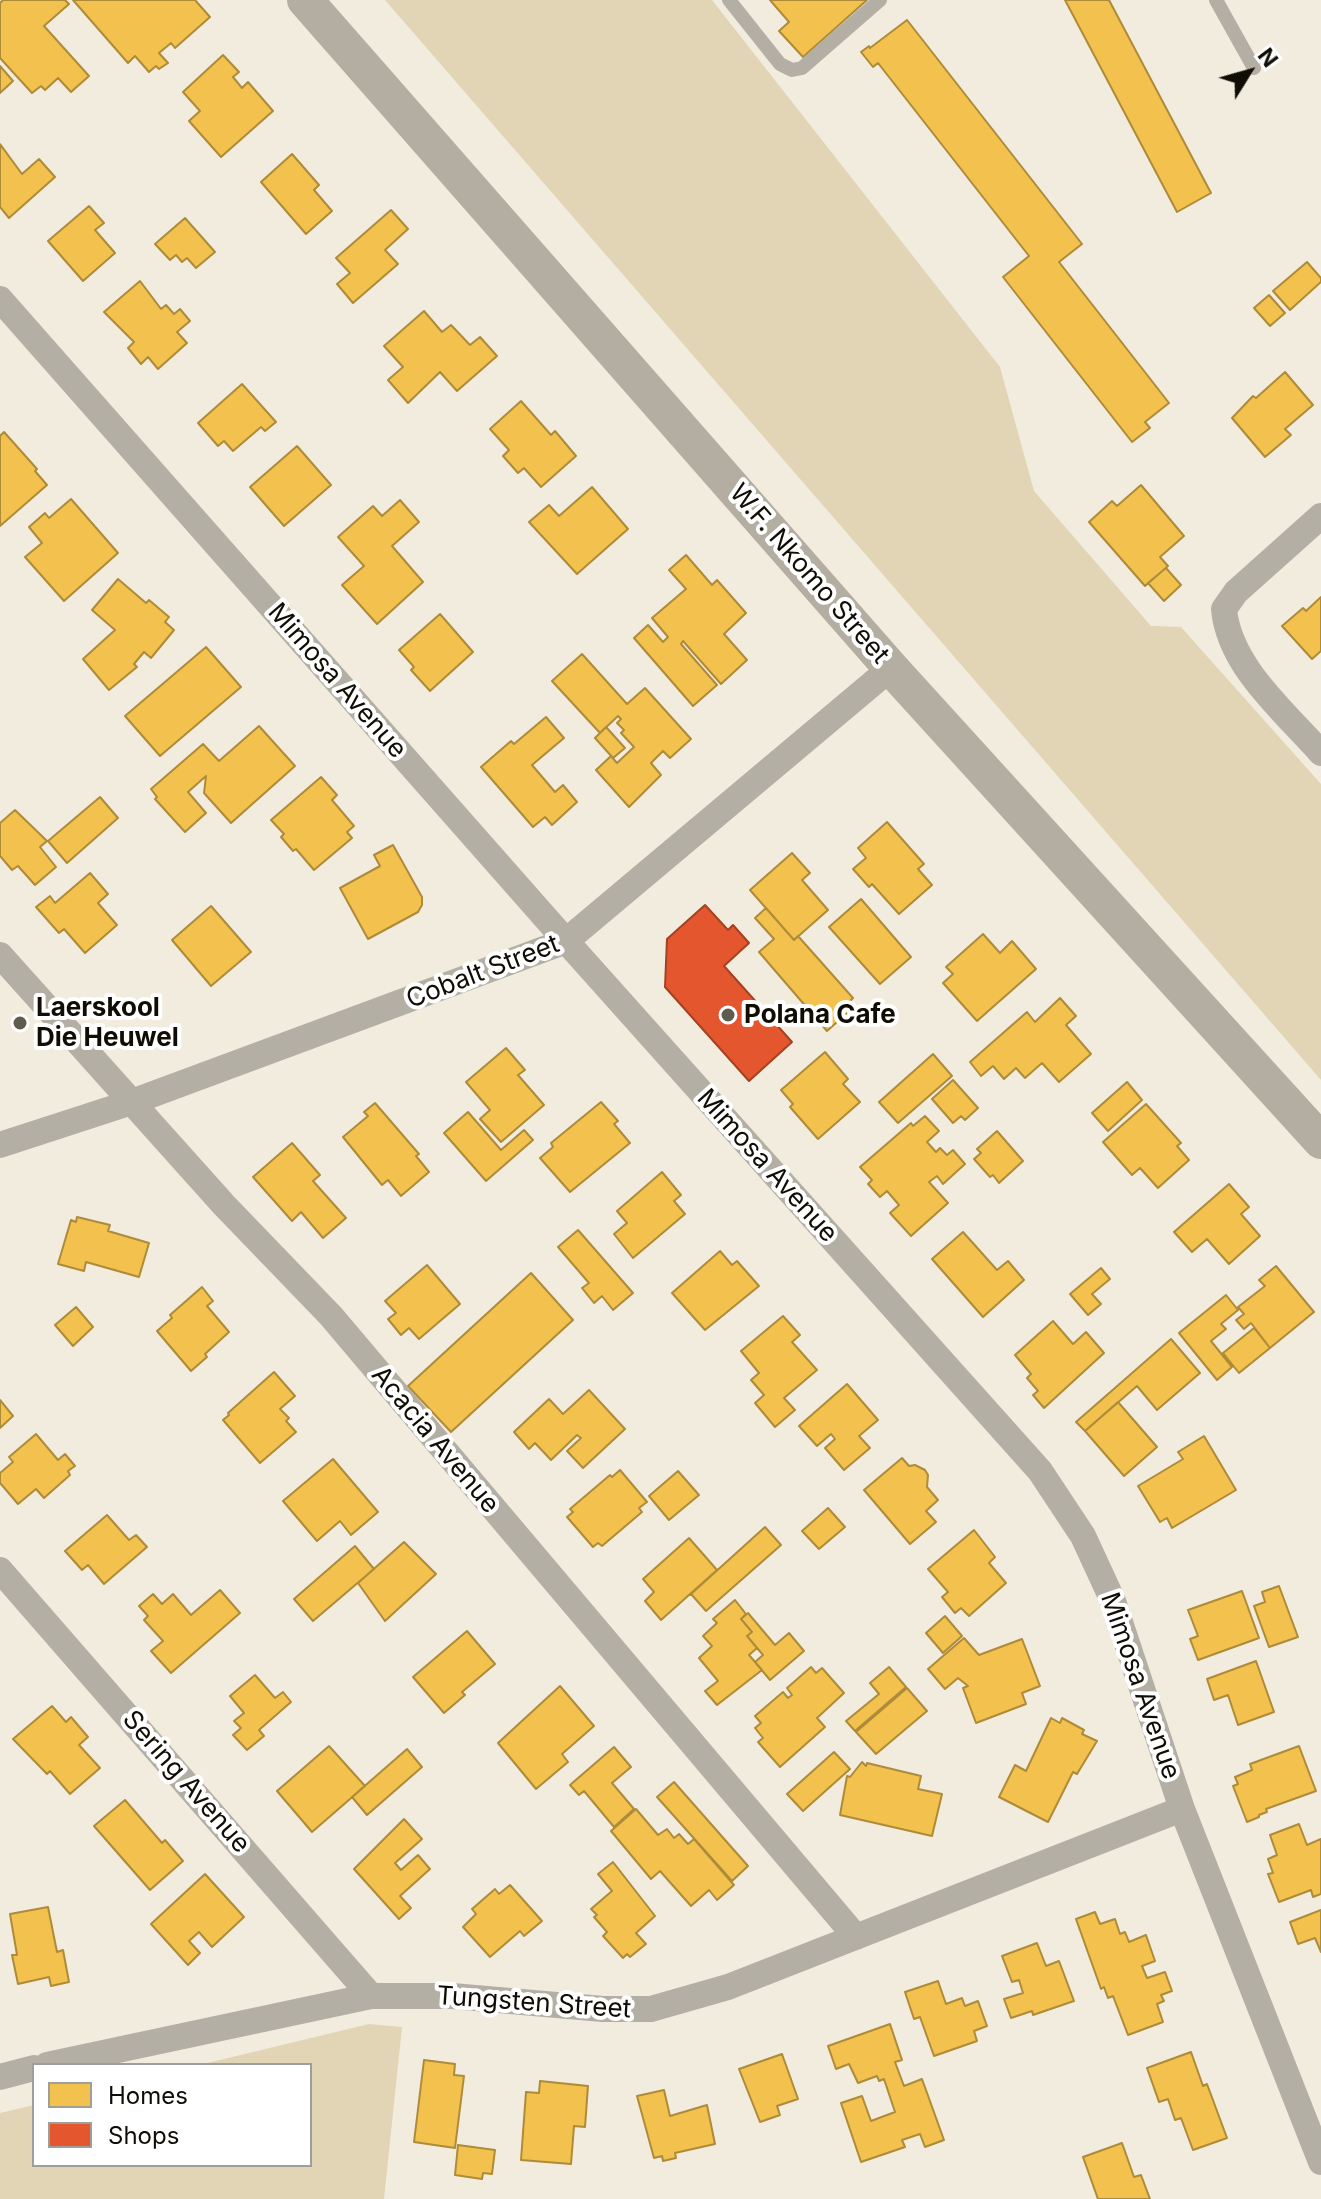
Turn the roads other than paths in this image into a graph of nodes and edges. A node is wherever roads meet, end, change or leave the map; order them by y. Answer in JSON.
{"nodes":[{"id":1,"x":305,"y":0,"type":"edge"},
{"id":2,"x":729,"y":0,"type":"edge"},
{"id":3,"x":880,"y":0,"type":"edge"},
{"id":4,"x":1216,"y":0,"type":"edge"},
{"id":5,"x":1254,"y":68,"type":"dead end"},
{"id":6,"x":0,"y":299,"type":"edge"},
{"id":7,"x":1321,"y":516,"type":"edge"},
{"id":8,"x":891,"y":668,"type":"junction"},
{"id":9,"x":1321,"y":753,"type":"edge"},
{"id":10,"x":566,"y":941,"type":"junction"},
{"id":11,"x":0,"y":955,"type":"edge"},
{"id":12,"x":132,"y":1102,"type":"junction"},
{"id":13,"x":1321,"y":1141,"type":"edge"},
{"id":14,"x":0,"y":1145,"type":"edge"},
{"id":15,"x":0,"y":1570,"type":"edge"},
{"id":16,"x":9,"y":1594,"type":"edge"},
{"id":17,"x":1182,"y":1809,"type":"junction"},
{"id":18,"x":856,"y":1937,"type":"junction"},
{"id":19,"x":371,"y":1996,"type":"junction"},
{"id":20,"x":56,"y":2063,"type":"edge"},
{"id":21,"x":32,"y":2069,"type":"edge"},
{"id":22,"x":0,"y":2077,"type":"edge"},
{"id":23,"x":1321,"y":2162,"type":"edge"}],
"edges":[{"from":1,"to":8,"type":"main road","name":"W.F. Nkomo Street"},
{"from":2,"to":3,"type":"lane"},
{"from":4,"to":5,"type":"lane"},
{"from":6,"to":10,"type":"street","name":"Mimosa Avenue"},
{"from":7,"to":9,"type":"street"},
{"from":8,"to":10,"type":"street","name":"Cobalt Street"},
{"from":8,"to":13,"type":"main road","name":"W.F. Nkomo Street"},
{"from":10,"to":12,"type":"street","name":"Cobalt Street"},
{"from":10,"to":17,"type":"street","name":"Mimosa Avenue"},
{"from":11,"to":12,"type":"street","name":"Acacia Avenue"},
{"from":12,"to":14,"type":"street","name":"Cobalt Street"},
{"from":12,"to":18,"type":"street","name":"Acacia Avenue"},
{"from":15,"to":16,"type":"street","name":"Sering Avenue"},
{"from":16,"to":19,"type":"street","name":"Sering Avenue"},
{"from":17,"to":18,"type":"street","name":"Tungsten Street"},
{"from":17,"to":23,"type":"street","name":"Mimosa Avenue"},
{"from":18,"to":19,"type":"street","name":"Tungsten Street"},
{"from":19,"to":20,"type":"street","name":"Tungsten Street"},
{"from":21,"to":22,"type":"street"}]}
